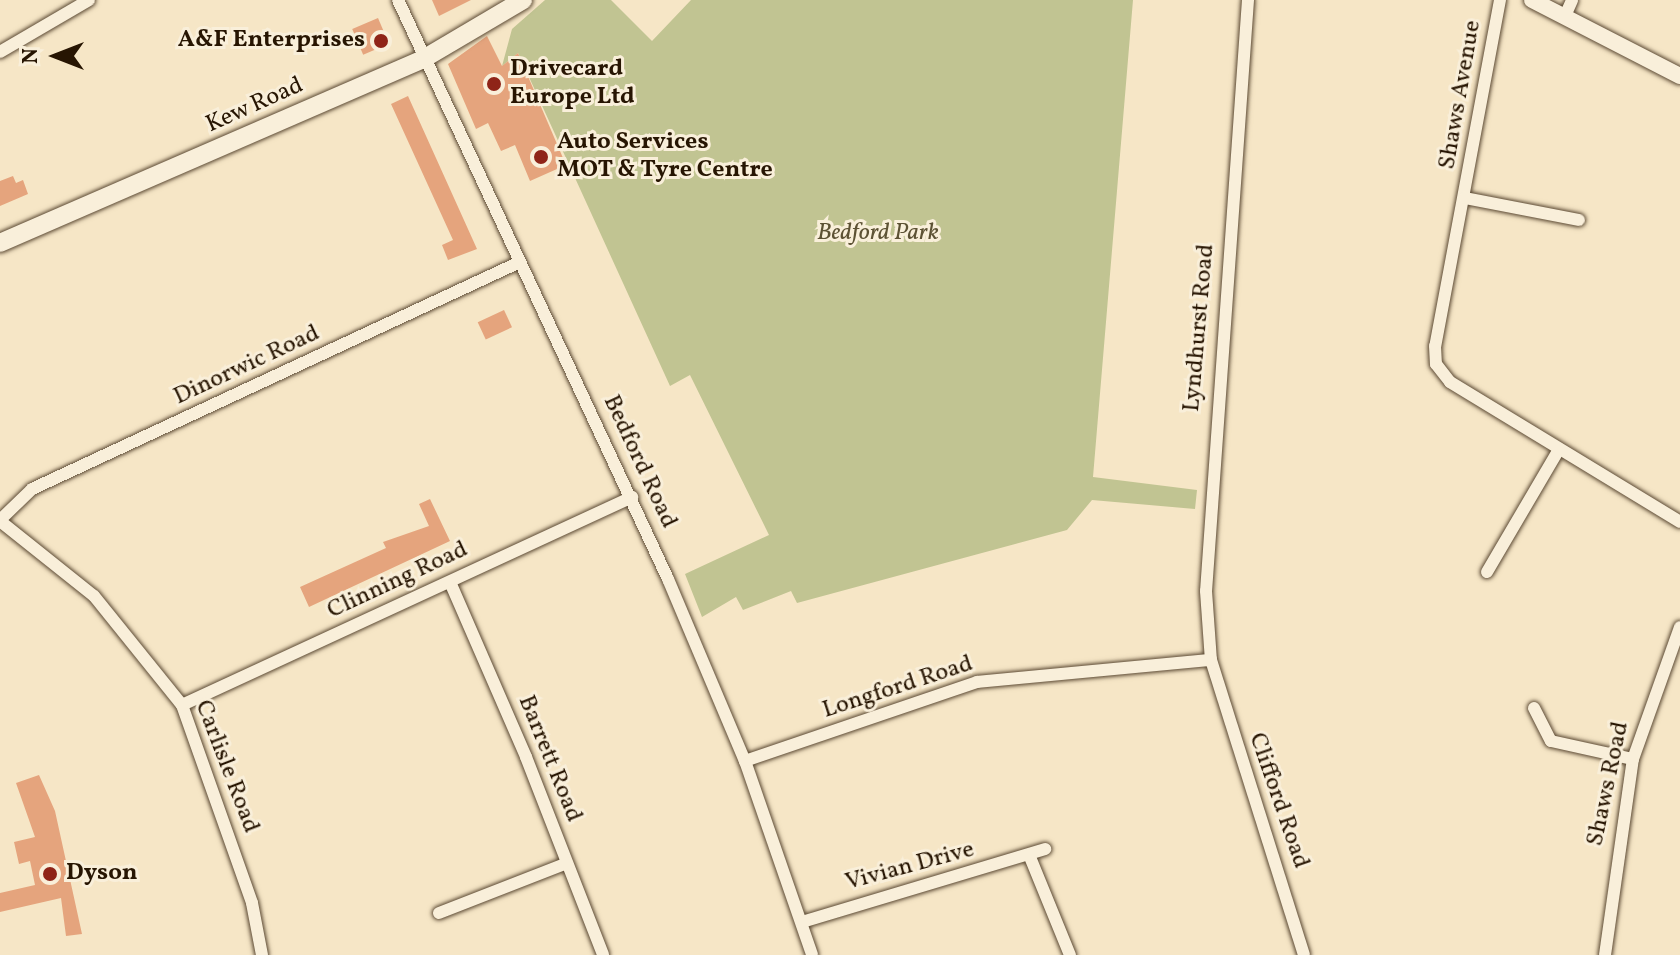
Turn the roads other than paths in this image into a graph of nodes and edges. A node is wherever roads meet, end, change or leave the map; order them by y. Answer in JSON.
{"nodes":[{"id":1,"x":89,"y":0,"type":"edge"},
{"id":2,"x":398,"y":0,"type":"edge"},
{"id":3,"x":523,"y":0,"type":"edge"},
{"id":4,"x":1248,"y":0,"type":"edge"},
{"id":5,"x":1500,"y":0,"type":"edge"},
{"id":6,"x":1532,"y":0,"type":"edge"},
{"id":7,"x":1572,"y":0,"type":"edge"},
{"id":8,"x":1565,"y":16,"type":"junction"},
{"id":9,"x":0,"y":52,"type":"edge"},
{"id":10,"x":425,"y":58,"type":"junction"},
{"id":11,"x":1680,"y":76,"type":"edge"},
{"id":12,"x":1465,"y":198,"type":"junction"},
{"id":13,"x":1579,"y":220,"type":"dead end"},
{"id":14,"x":0,"y":243,"type":"edge"},
{"id":15,"x":520,"y":262,"type":"junction"},
{"id":16,"x":1558,"y":451,"type":"junction"},
{"id":17,"x":632,"y":497,"type":"junction"},
{"id":18,"x":0,"y":521,"type":"edge"},
{"id":19,"x":1680,"y":522,"type":"edge"},
{"id":20,"x":1487,"y":572,"type":"dead end"},
{"id":21,"x":450,"y":582,"type":"junction"},
{"id":22,"x":1680,"y":627,"type":"edge"},
{"id":23,"x":1211,"y":660,"type":"junction"},
{"id":24,"x":182,"y":705,"type":"junction"},
{"id":25,"x":1534,"y":708,"type":"dead end"},
{"id":26,"x":1633,"y":759,"type":"junction"},
{"id":27,"x":745,"y":761,"type":"junction"},
{"id":28,"x":1045,"y":849,"type":"dead end"},
{"id":29,"x":1030,"y":857,"type":"junction"},
{"id":30,"x":567,"y":863,"type":"junction"},
{"id":31,"x":439,"y":913,"type":"dead end"},
{"id":32,"x":802,"y":922,"type":"junction"},
{"id":33,"x":262,"y":955,"type":"edge"},
{"id":34,"x":603,"y":955,"type":"edge"},
{"id":35,"x":812,"y":955,"type":"edge"},
{"id":36,"x":1070,"y":955,"type":"edge"},
{"id":37,"x":1304,"y":955,"type":"edge"},
{"id":38,"x":1605,"y":955,"type":"edge"}],
"edges":[{"from":1,"to":9,"type":"street"},
{"from":2,"to":10,"type":"street","name":"Bedford Road"},
{"from":3,"to":10,"type":"main road","name":"Kew Road"},
{"from":4,"to":23,"type":"street","name":"Lyndhurst Road"},
{"from":5,"to":12,"type":"street","name":"Shaws Avenue"},
{"from":6,"to":8,"type":"street"},
{"from":7,"to":8,"type":"street"},
{"from":8,"to":11,"type":"street"},
{"from":10,"to":14,"type":"main road","name":"Kew Road"},
{"from":10,"to":15,"type":"street","name":"Bedford Road"},
{"from":12,"to":13,"type":"street","name":"Shaws Avenue"},
{"from":12,"to":16,"type":"street","name":"Shaws Avenue"},
{"from":15,"to":17,"type":"street","name":"Bedford Road"},
{"from":15,"to":18,"type":"street","name":"Dinorwic Road"},
{"from":16,"to":19,"type":"street","name":"Shaws Avenue"},
{"from":16,"to":20,"type":"street"},
{"from":17,"to":21,"type":"street","name":"Clinning Road"},
{"from":17,"to":27,"type":"street","name":"Bedford Road"},
{"from":18,"to":24,"type":"street","name":"Carlisle Road"},
{"from":21,"to":24,"type":"street","name":"Clinning Road"},
{"from":21,"to":30,"type":"street","name":"Barrett Road"},
{"from":22,"to":26,"type":"street","name":"Shaws Road"},
{"from":23,"to":27,"type":"street","name":"Longford Road"},
{"from":23,"to":37,"type":"street","name":"Clifford Road"},
{"from":24,"to":33,"type":"street","name":"Carlisle Road"},
{"from":25,"to":26,"type":"street"},
{"from":26,"to":38,"type":"street","name":"Shaws Road"},
{"from":27,"to":32,"type":"street","name":"Bedford Road"},
{"from":28,"to":29,"type":"street","name":"Vivian Drive"},
{"from":29,"to":32,"type":"street","name":"Vivian Drive"},
{"from":29,"to":36,"type":"street"},
{"from":30,"to":31,"type":"street"},
{"from":30,"to":34,"type":"street","name":"Barrett Road"},
{"from":32,"to":35,"type":"street","name":"Bedford Road"}]}
